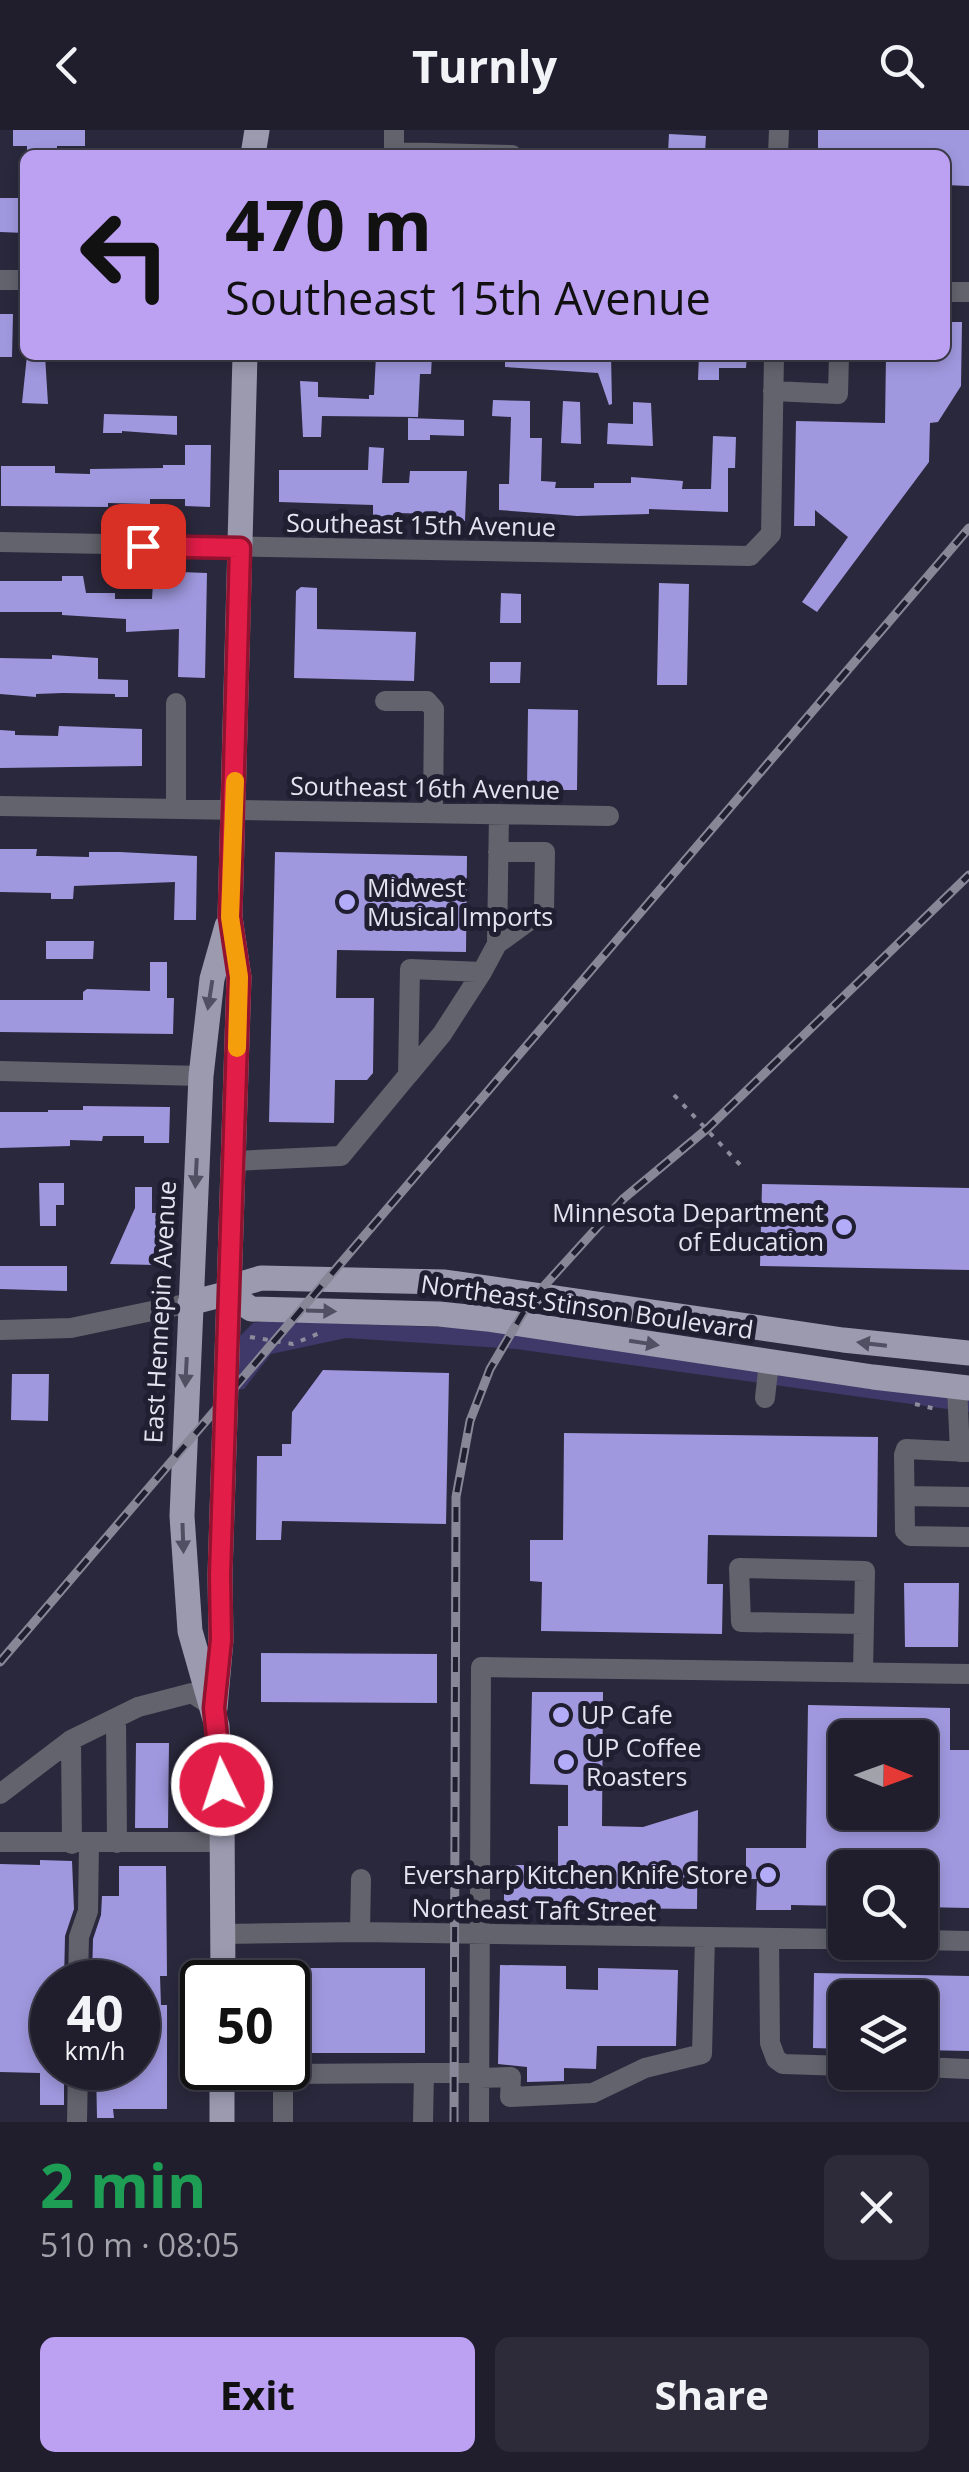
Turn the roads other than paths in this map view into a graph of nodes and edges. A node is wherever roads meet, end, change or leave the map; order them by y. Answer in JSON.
{"nodes":[{"id":1,"x":245,"y":360,"type":"edge"},
{"id":2,"x":774,"y":360,"type":"edge"},
{"id":3,"x":839,"y":360,"type":"edge"},
{"id":4,"x":773,"y":391,"type":"junction"},
{"id":5,"x":0,"y":542,"type":"edge"},
{"id":6,"x":240,"y":548,"type":"junction"},
{"id":7,"x":384,"y":701,"type":"dead end"},
{"id":8,"x":176,"y":703,"type":"dead end"},
{"id":9,"x":0,"y":806,"type":"edge"},
{"id":10,"x":176,"y":809,"type":"junction"},
{"id":11,"x":235,"y":810,"type":"junction"},
{"id":12,"x":433,"y":813,"type":"junction"},
{"id":13,"x":499,"y":814,"type":"junction"},
{"id":14,"x":610,"y":816,"type":"dead end"},
{"id":15,"x":498,"y":852,"type":"junction"},
{"id":16,"x":230,"y":917,"type":"junction"},
{"id":17,"x":497,"y":944,"type":"junction"},
{"id":18,"x":482,"y":972,"type":"junction"},
{"id":19,"x":0,"y":1071,"type":"edge"},
{"id":20,"x":408,"y":1075,"type":"junction"},
{"id":21,"x":201,"y":1076,"type":"junction"},
{"id":22,"x":233,"y":1161,"type":"junction"},
{"id":23,"x":229,"y":1293,"type":"junction"},
{"id":24,"x":190,"y":1303,"type":"junction"},
{"id":25,"x":0,"y":1330,"type":"edge"},
{"id":26,"x":969,"y":1354,"type":"edge"},
{"id":27,"x":769,"y":1362,"type":"junction"},
{"id":28,"x":963,"y":1388,"type":"edge"},
{"id":29,"x":764,"y":1398,"type":"dead end"},
{"id":30,"x":965,"y":1452,"type":"edge"},
{"id":31,"x":905,"y":1496,"type":"junction"},
{"id":32,"x":969,"y":1498,"type":"edge"},
{"id":33,"x":969,"y":1537,"type":"edge"},
{"id":34,"x":864,"y":1624,"type":"junction"},
{"id":35,"x":863,"y":1672,"type":"junction"},
{"id":36,"x":969,"y":1674,"type":"edge"},
{"id":37,"x":214,"y":1708,"type":"junction"},
{"id":38,"x":116,"y":1718,"type":"junction"},
{"id":39,"x":71,"y":1740,"type":"junction"},
{"id":40,"x":0,"y":1794,"type":"edge"},
{"id":41,"x":0,"y":1842,"type":"edge"},
{"id":42,"x":222,"y":1842,"type":"junction"},
{"id":43,"x":117,"y":1843,"type":"junction"},
{"id":44,"x":80,"y":1844,"type":"junction"},
{"id":45,"x":361,"y":1879,"type":"dead end"},
{"id":46,"x":360,"y":1932,"type":"junction"},
{"id":47,"x":223,"y":1934,"type":"junction"},
{"id":48,"x":480,"y":1934,"type":"junction"},
{"id":49,"x":704,"y":1938,"type":"junction"},
{"id":50,"x":770,"y":1938,"type":"junction"},
{"id":51,"x":828,"y":1940,"type":"edge"},
{"id":52,"x":938,"y":1940,"type":"edge"},
{"id":53,"x":969,"y":1941,"type":"edge"},
{"id":54,"x":78,"y":1960,"type":"edge"},
{"id":55,"x":222,"y":1960,"type":"edge"},
{"id":56,"x":828,"y":2065,"type":"edge"},
{"id":57,"x":938,"y":2068,"type":"edge"},
{"id":58,"x":969,"y":2068,"type":"edge"},
{"id":59,"x":424,"y":2072,"type":"junction"},
{"id":60,"x":310,"y":2074,"type":"edge"},
{"id":61,"x":479,"y":2075,"type":"junction"},
{"id":62,"x":78,"y":2090,"type":"edge"},
{"id":63,"x":222,"y":2090,"type":"edge"},
{"id":64,"x":283,"y":2090,"type":"edge"},
{"id":65,"x":77,"y":2122,"type":"edge"},
{"id":66,"x":222,"y":2122,"type":"edge"},
{"id":67,"x":283,"y":2122,"type":"edge"},
{"id":68,"x":424,"y":2122,"type":"edge"},
{"id":69,"x":479,"y":2122,"type":"edge"}],
"edges":[{"from":1,"to":6,"type":"main road","name":"East Hennepin Avenue"},
{"from":2,"to":4,"type":"street"},
{"from":3,"to":4,"type":"street"},
{"from":4,"to":6,"type":"street","name":"Southeast 15th Avenue"},
{"from":5,"to":6,"type":"street","name":"Southeast 15th Avenue"},
{"from":6,"to":11,"type":"main road","name":"East Hennepin Avenue"},
{"from":7,"to":12,"type":"street"},
{"from":8,"to":10,"type":"street"},
{"from":9,"to":10,"type":"street","name":"Southeast 16th Avenue"},
{"from":10,"to":11,"type":"street","name":"Southeast 16th Avenue"},
{"from":11,"to":12,"type":"street","name":"Southeast 16th Avenue"},
{"from":11,"to":16,"type":"main road","name":"East Hennepin Avenue"},
{"from":12,"to":13,"type":"street","name":"Southeast 16th Avenue"},
{"from":13,"to":14,"type":"street","name":"Southeast 16th Avenue"},
{"from":13,"to":15,"type":"street"},
{"from":15,"to":17,"type":"street"},
{"from":15,"to":17,"type":"street"},
{"from":16,"to":21,"type":"main road","name":"East Hennepin Avenue","one_way":true},
{"from":16,"to":22,"type":"main road","name":"East Hennepin Avenue"},
{"from":17,"to":18,"type":"street"},
{"from":18,"to":20,"type":"street"},
{"from":18,"to":20,"type":"street"},
{"from":19,"to":21,"type":"street"},
{"from":20,"to":22,"type":"street"},
{"from":21,"to":24,"type":"main road","name":"East Hennepin Avenue","one_way":true},
{"from":22,"to":23,"type":"main road","name":"East Hennepin Avenue"},
{"from":23,"to":24,"type":"main road"},
{"from":26,"to":23,"type":"main road","name":"Northeast Stinson Boulevard","one_way":true},
{"from":23,"to":27,"type":"main road","name":"Northeast Stinson Boulevard","one_way":true},
{"from":23,"to":37,"type":"main road","name":"East Hennepin Avenue"},
{"from":24,"to":25,"type":"street"},
{"from":24,"to":37,"type":"main road","name":"East Hennepin Avenue","one_way":true},
{"from":27,"to":28,"type":"main road","name":"Northeast Stinson Boulevard"},
{"from":27,"to":29,"type":"street"},
{"from":28,"to":30,"type":"street"},
{"from":30,"to":31,"type":"street"},
{"from":31,"to":32,"type":"street"},
{"from":31,"to":33,"type":"street"},
{"from":34,"to":34,"type":"street"},
{"from":34,"to":35,"type":"street"},
{"from":35,"to":36,"type":"street"},
{"from":35,"to":48,"type":"street"},
{"from":37,"to":38,"type":"street"},
{"from":37,"to":42,"type":"main road","name":"East Hennepin Avenue"},
{"from":38,"to":39,"type":"street"},
{"from":38,"to":43,"type":"street"},
{"from":39,"to":40,"type":"street"},
{"from":39,"to":44,"type":"street"},
{"from":41,"to":44,"type":"street"},
{"from":42,"to":43,"type":"street"},
{"from":42,"to":47,"type":"main road","name":"East Hennepin Avenue"},
{"from":43,"to":44,"type":"street"},
{"from":44,"to":54,"type":"street"},
{"from":45,"to":46,"type":"street"},
{"from":46,"to":47,"type":"street","name":"Northeast Taft Street"},
{"from":46,"to":48,"type":"street","name":"Northeast Taft Street"},
{"from":47,"to":55,"type":"main road","name":"East Hennepin Avenue"},
{"from":48,"to":49,"type":"street","name":"Northeast Taft Street"},
{"from":48,"to":61,"type":"street"},
{"from":49,"to":50,"type":"street","name":"Northeast Taft Street"},
{"from":49,"to":61,"type":"street"},
{"from":50,"to":51,"type":"street","name":"Northeast Taft Street"},
{"from":50,"to":56,"type":"street"},
{"from":52,"to":53,"type":"street"},
{"from":57,"to":58,"type":"street"},
{"from":59,"to":60,"type":"street"},
{"from":59,"to":61,"type":"street"},
{"from":59,"to":68,"type":"street"},
{"from":61,"to":69,"type":"street"},
{"from":62,"to":65,"type":"street"},
{"from":63,"to":66,"type":"main road"},
{"from":64,"to":67,"type":"street"}]}
